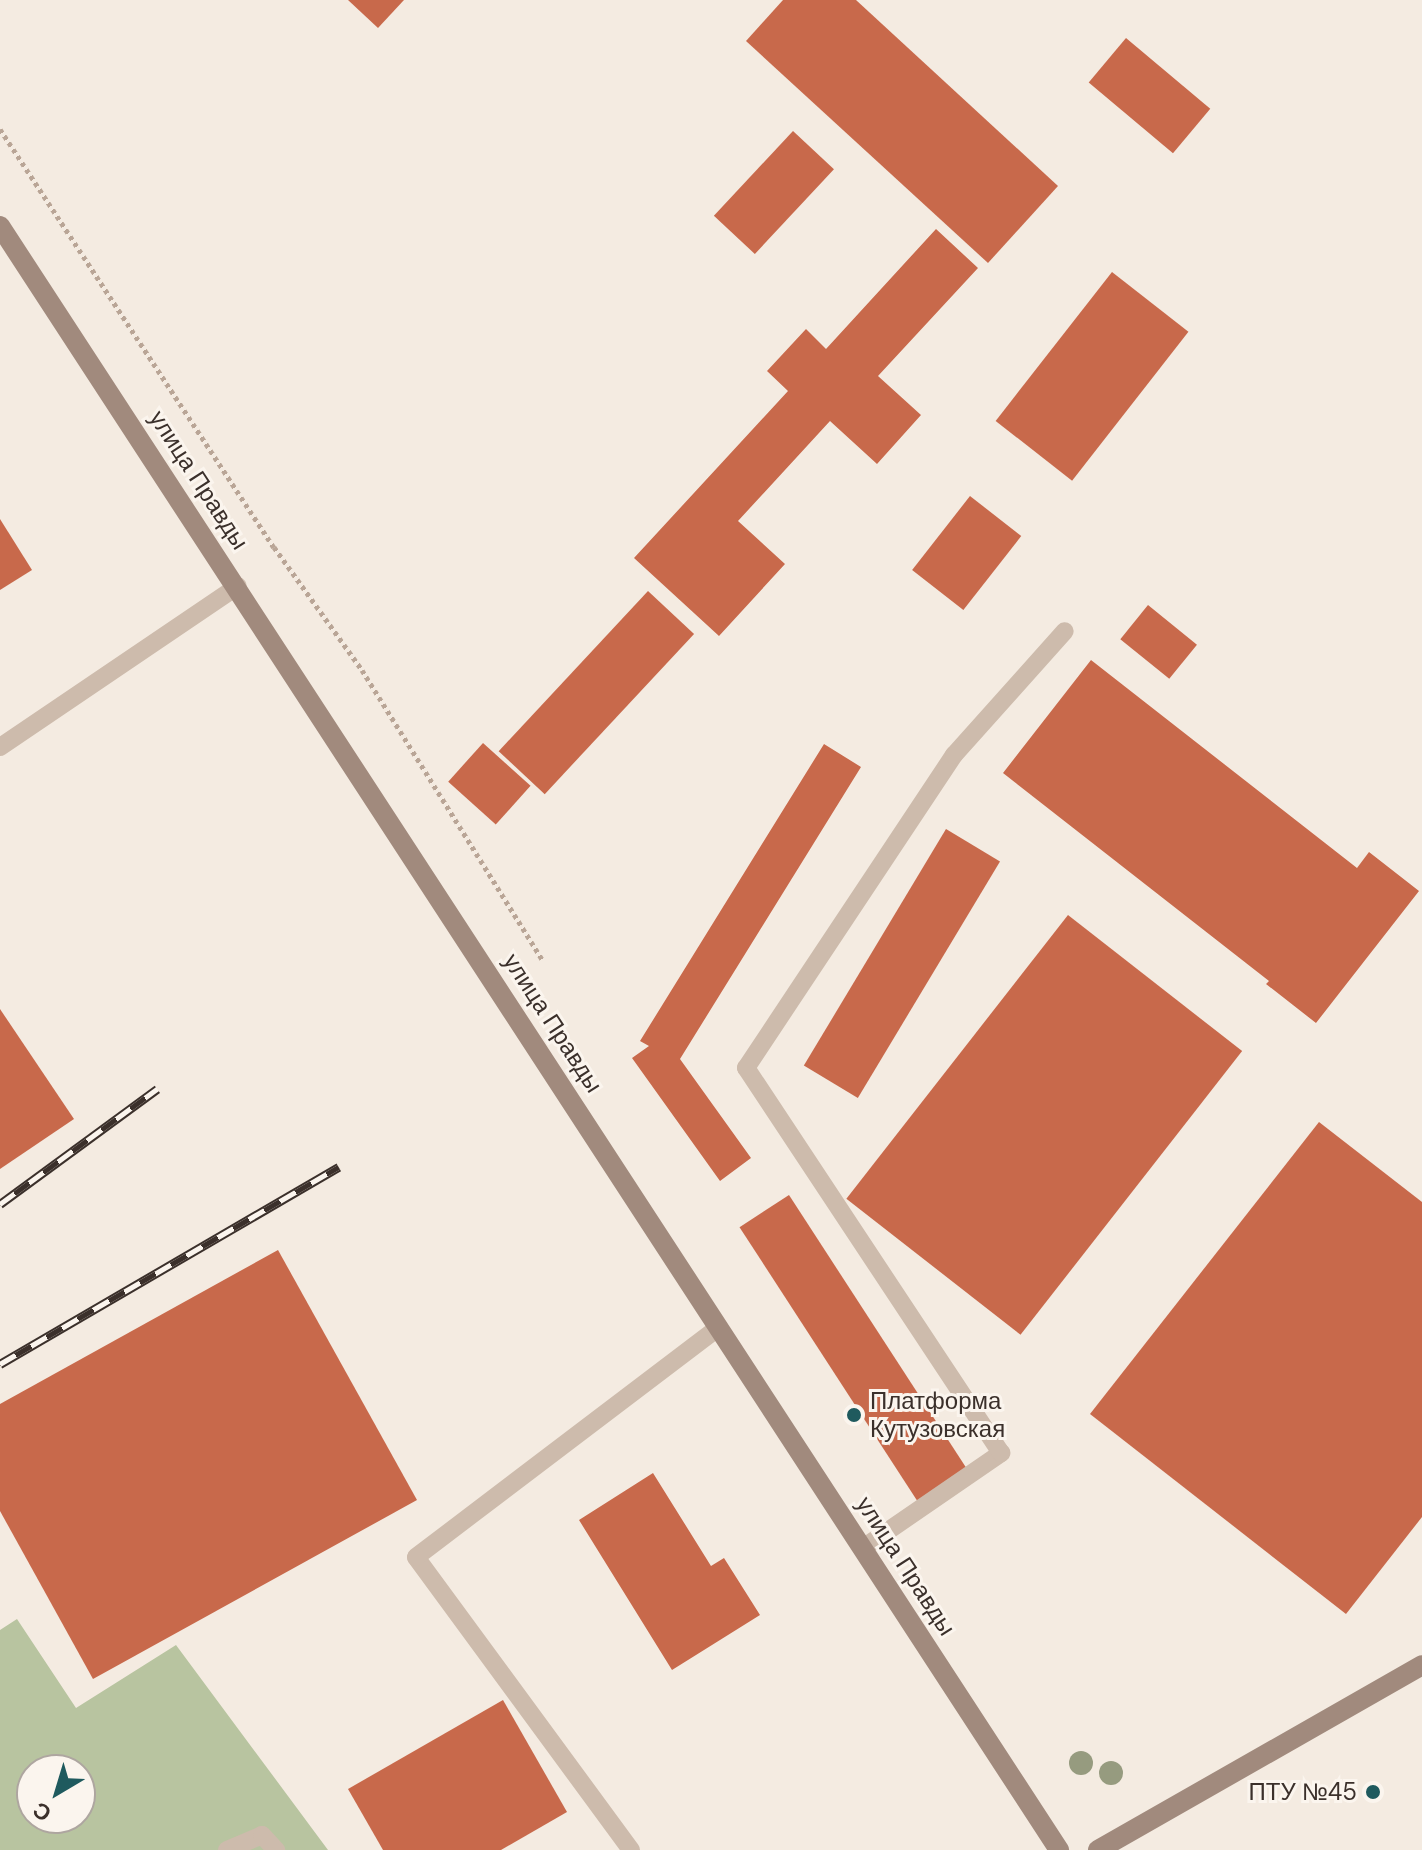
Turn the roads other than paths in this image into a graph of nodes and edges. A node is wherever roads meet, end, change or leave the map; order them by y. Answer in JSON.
{"nodes":[{"id":1,"x":0,"y":226,"type":"edge"},
{"id":2,"x":238,"y":586,"type":"junction"},
{"id":3,"x":1065,"y":631,"type":"dead end"},
{"id":4,"x":0,"y":747,"type":"edge"},
{"id":5,"x":719,"y":1327,"type":"junction"},
{"id":6,"x":863,"y":1548,"type":"junction"},
{"id":7,"x":1422,"y":1665,"type":"edge"},
{"id":8,"x":227,"y":1850,"type":"edge"},
{"id":9,"x":276,"y":1850,"type":"edge"},
{"id":10,"x":631,"y":1850,"type":"edge"},
{"id":11,"x":1059,"y":1850,"type":"edge"},
{"id":12,"x":1098,"y":1850,"type":"edge"}],
"edges":[{"from":1,"to":2,"type":"street","name":"улица Правды"},
{"from":2,"to":4,"type":"lane"},
{"from":2,"to":5,"type":"street","name":"улица Правды"},
{"from":3,"to":6,"type":"lane"},
{"from":5,"to":6,"type":"street","name":"улица Правды"},
{"from":5,"to":10,"type":"lane"},
{"from":6,"to":11,"type":"street","name":"улица Правды"},
{"from":7,"to":12,"type":"street"},
{"from":8,"to":9,"type":"lane"}]}
